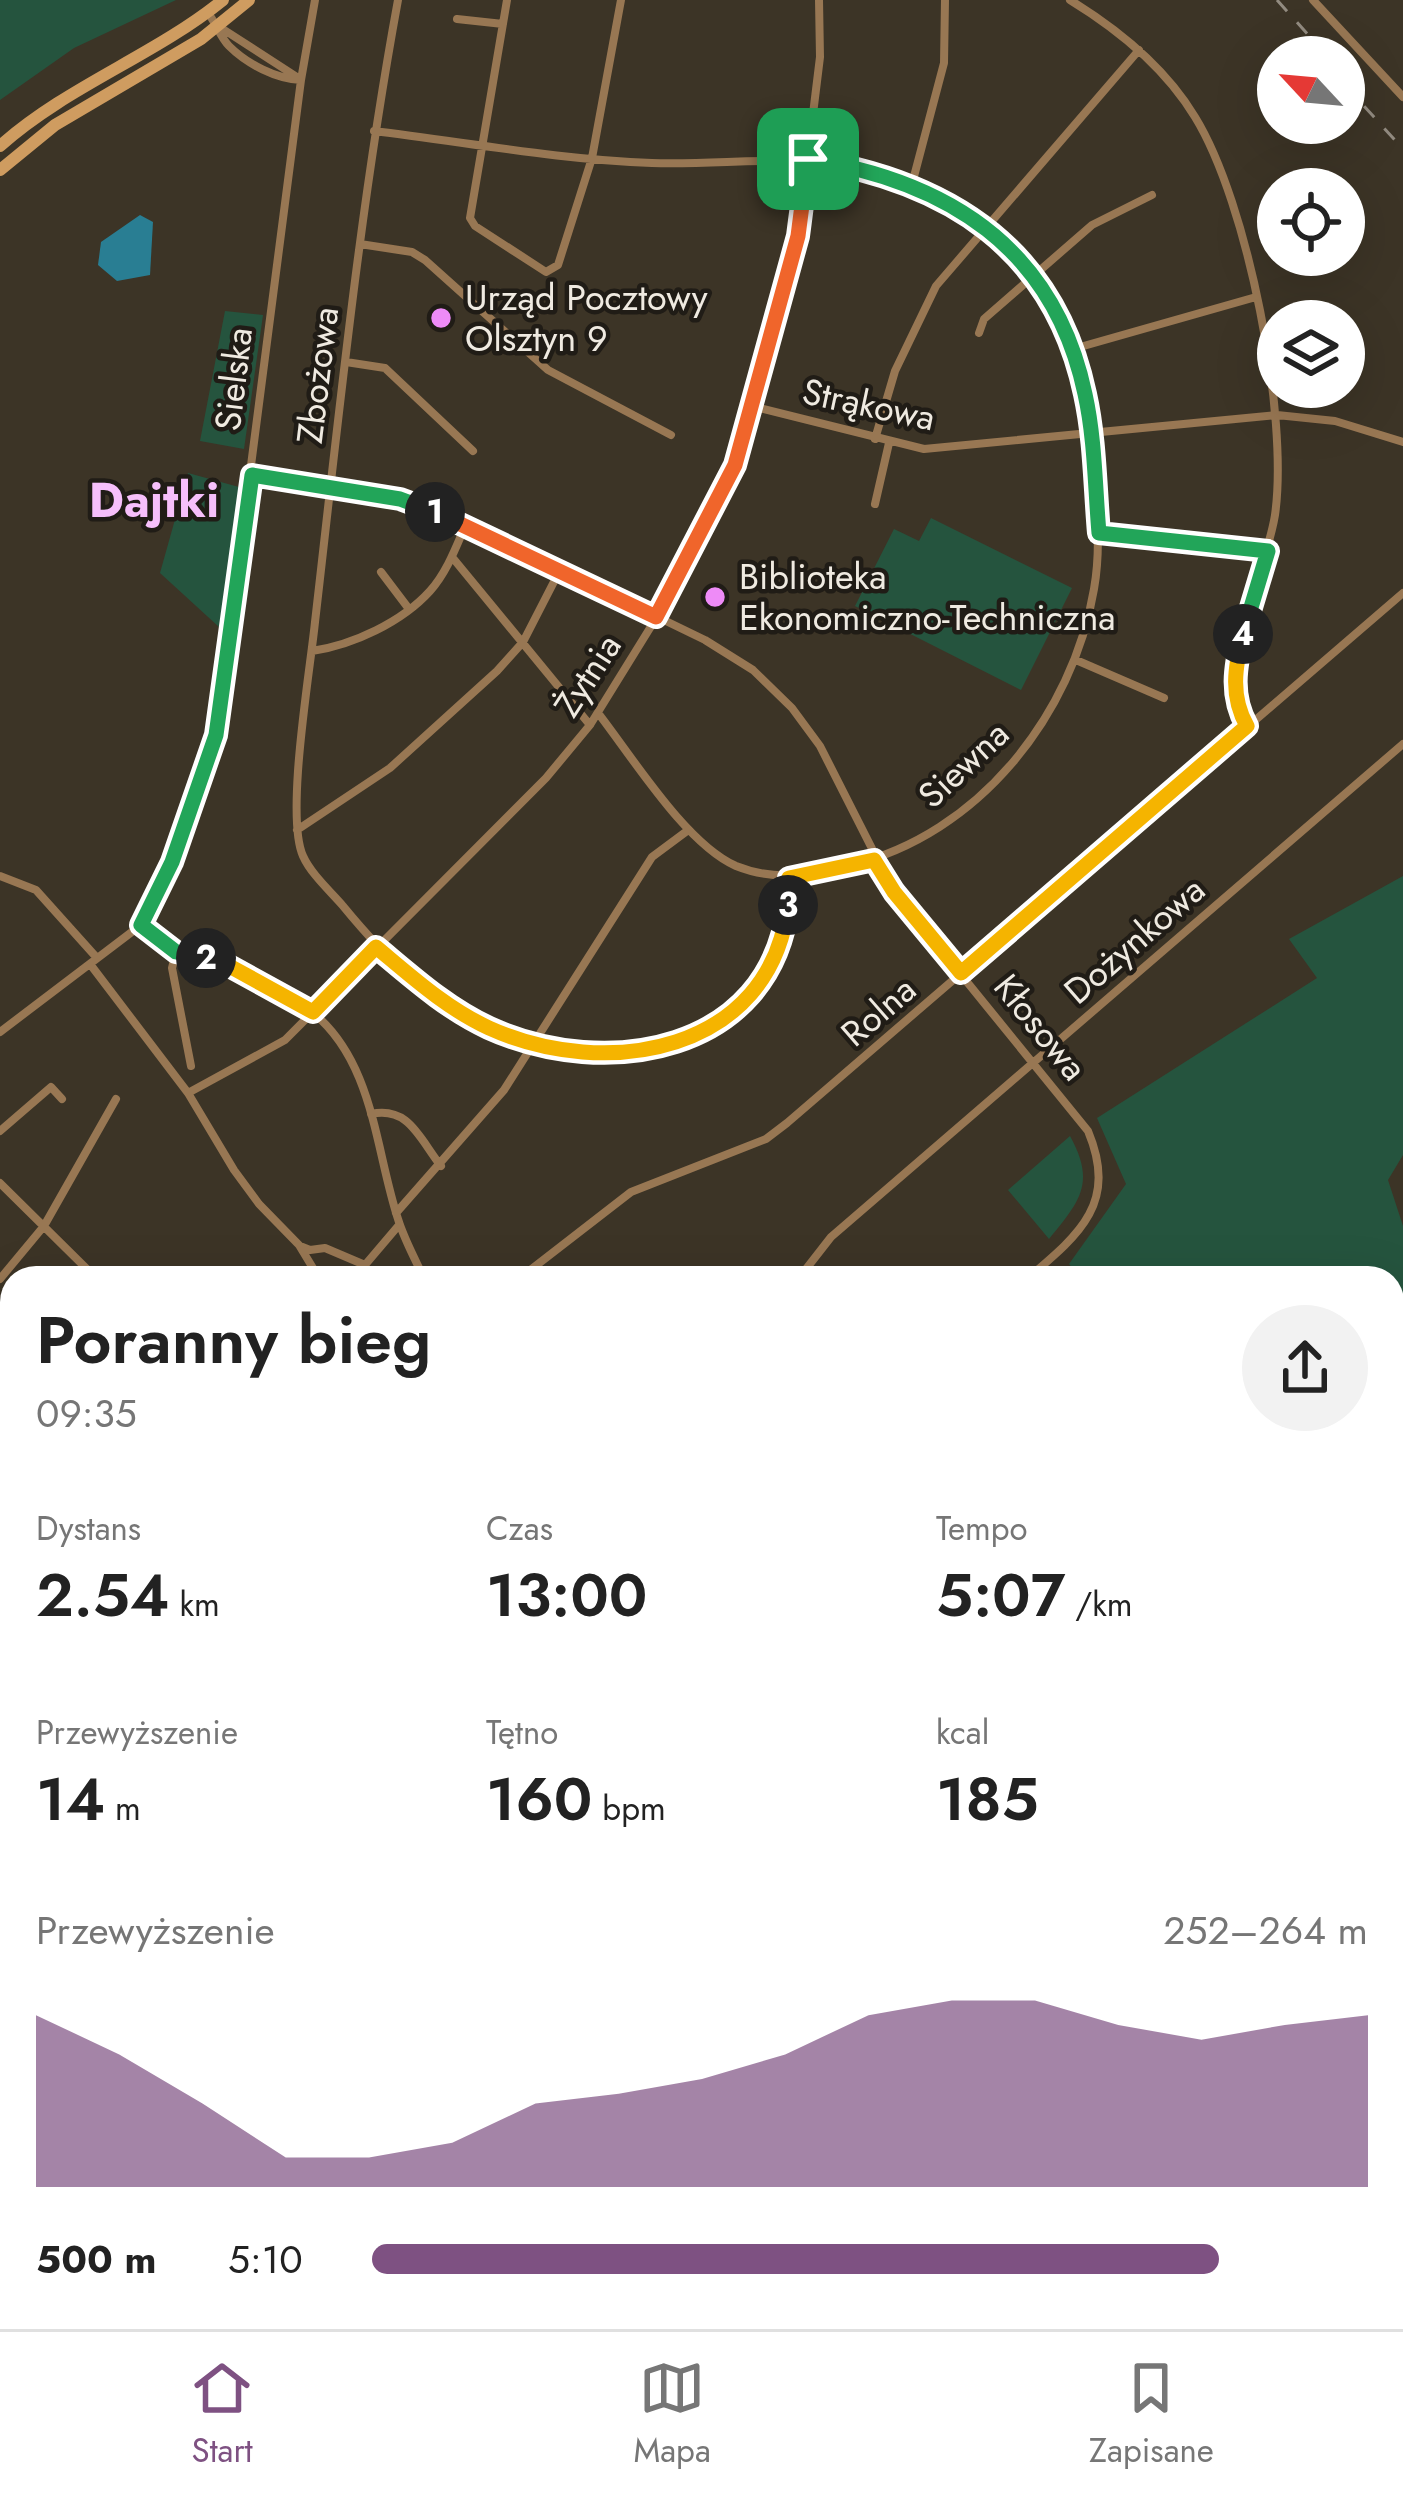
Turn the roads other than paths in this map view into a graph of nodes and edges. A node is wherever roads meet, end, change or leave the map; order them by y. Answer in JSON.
{"nodes":[{"id":1,"x":224,"y":0,"type":"edge"},
{"id":2,"x":249,"y":0,"type":"edge"},
{"id":3,"x":315,"y":0,"type":"edge"},
{"id":4,"x":398,"y":0,"type":"edge"},
{"id":5,"x":507,"y":0,"type":"edge"},
{"id":6,"x":621,"y":0,"type":"edge"},
{"id":7,"x":819,"y":0,"type":"edge"},
{"id":8,"x":945,"y":0,"type":"edge"},
{"id":9,"x":1070,"y":0,"type":"edge"},
{"id":10,"x":1313,"y":0,"type":"edge"},
{"id":11,"x":208,"y":13,"type":"junction"},
{"id":12,"x":457,"y":19,"type":"dead end"},
{"id":13,"x":503,"y":24,"type":"junction"},
{"id":14,"x":218,"y":26,"type":"junction"},
{"id":15,"x":1139,"y":50,"type":"junction"},
{"id":16,"x":301,"y":80,"type":"junction"},
{"id":17,"x":1403,"y":98,"type":"edge"},
{"id":18,"x":374,"y":131,"type":"junction"},
{"id":19,"x":482,"y":144,"type":"junction"},
{"id":20,"x":0,"y":146,"type":"edge"},
{"id":21,"x":592,"y":158,"type":"junction"},
{"id":22,"x":808,"y":159,"type":"junction"},
{"id":23,"x":0,"y":170,"type":"edge"},
{"id":24,"x":912,"y":184,"type":"junction"},
{"id":25,"x":1152,"y":195,"type":"dead end"},
{"id":26,"x":984,"y":227,"type":"junction"},
{"id":27,"x":360,"y":244,"type":"junction"},
{"id":28,"x":1033,"y":277,"type":"junction"},
{"id":29,"x":1256,"y":297,"type":"junction"},
{"id":30,"x":979,"y":334,"type":"dead end"},
{"id":31,"x":1073,"y":349,"type":"junction"},
{"id":32,"x":346,"y":362,"type":"junction"},
{"id":33,"x":751,"y":406,"type":"junction"},
{"id":34,"x":1277,"y":415,"type":"junction"},
{"id":35,"x":1091,"y":433,"type":"junction"},
{"id":36,"x":671,"y":435,"type":"dead end"},
{"id":37,"x":875,"y":439,"type":"junction"},
{"id":38,"x":1403,"y":442,"type":"edge"},
{"id":39,"x":889,"y":443,"type":"junction"},
{"id":40,"x":473,"y":451,"type":"dead end"},
{"id":41,"x":252,"y":475,"type":"junction"},
{"id":42,"x":331,"y":487,"type":"junction"},
{"id":43,"x":874,"y":504,"type":"dead end"},
{"id":44,"x":466,"y":524,"type":"junction"},
{"id":45,"x":1099,"y":533,"type":"junction"},
{"id":46,"x":1268,"y":551,"type":"junction"},
{"id":47,"x":452,"y":557,"type":"junction"},
{"id":48,"x":560,"y":570,"type":"junction"},
{"id":49,"x":381,"y":572,"type":"dead end"},
{"id":50,"x":1403,"y":593,"type":"edge"},
{"id":51,"x":409,"y":609,"type":"junction"},
{"id":52,"x":656,"y":617,"type":"junction"},
{"id":53,"x":523,"y":642,"type":"junction"},
{"id":54,"x":312,"y":651,"type":"junction"},
{"id":55,"x":1076,"y":660,"type":"junction"},
{"id":56,"x":1164,"y":698,"type":"dead end"},
{"id":57,"x":598,"y":713,"type":"junction"},
{"id":58,"x":590,"y":724,"type":"junction"},
{"id":59,"x":1247,"y":726,"type":"junction"},
{"id":60,"x":1403,"y":744,"type":"edge"},
{"id":61,"x":297,"y":830,"type":"junction"},
{"id":62,"x":687,"y":831,"type":"junction"},
{"id":63,"x":874,"y":860,"type":"junction"},
{"id":64,"x":0,"y":876,"type":"edge"},
{"id":65,"x":789,"y":878,"type":"junction"},
{"id":66,"x":141,"y":925,"type":"junction"},
{"id":67,"x":376,"y":947,"type":"junction"},
{"id":68,"x":176,"y":952,"type":"junction"},
{"id":69,"x":93,"y":961,"type":"junction"},
{"id":70,"x":961,"y":973,"type":"junction"},
{"id":71,"x":313,"y":1012,"type":"junction"},
{"id":72,"x":0,"y":1032,"type":"edge"},
{"id":73,"x":535,"y":1043,"type":"junction"},
{"id":74,"x":1035,"y":1062,"type":"junction"},
{"id":75,"x":191,"y":1066,"type":"dead end"},
{"id":76,"x":188,"y":1093,"type":"junction"},
{"id":77,"x":62,"y":1099,"type":"dead end"},
{"id":78,"x":116,"y":1099,"type":"dead end"},
{"id":79,"x":370,"y":1114,"type":"junction"},
{"id":80,"x":0,"y":1131,"type":"edge"},
{"id":81,"x":441,"y":1166,"type":"junction"},
{"id":82,"x":0,"y":1184,"type":"edge"},
{"id":83,"x":396,"y":1213,"type":"junction"},
{"id":84,"x":399,"y":1225,"type":"junction"},
{"id":85,"x":44,"y":1226,"type":"junction"},
{"id":86,"x":299,"y":1245,"type":"junction"},
{"id":87,"x":11,"y":1266,"type":"edge"},
{"id":88,"x":84,"y":1266,"type":"edge"},
{"id":89,"x":312,"y":1266,"type":"edge"},
{"id":90,"x":418,"y":1266,"type":"edge"},
{"id":91,"x":536,"y":1266,"type":"edge"},
{"id":92,"x":809,"y":1266,"type":"edge"},
{"id":93,"x":1043,"y":1266,"type":"edge"}],
"edges":[{"from":1,"to":11,"type":"main road"},
{"from":2,"to":14,"type":"main road"},
{"from":3,"to":16,"type":"street","name":"Sielska"},
{"from":4,"to":18,"type":"street","name":"Zbożowa"},
{"from":5,"to":13,"type":"street"},
{"from":6,"to":21,"type":"street"},
{"from":7,"to":22,"type":"street","name":"Żytnia"},
{"from":8,"to":24,"type":"street"},
{"from":9,"to":15,"type":"street"},
{"from":10,"to":17,"type":"street"},
{"from":11,"to":14,"type":"street"},
{"from":11,"to":20,"type":"main road"},
{"from":12,"to":13,"type":"street"},
{"from":13,"to":19,"type":"street"},
{"from":14,"to":16,"type":"street"},
{"from":14,"to":23,"type":"main road"},
{"from":15,"to":26,"type":"street"},
{"from":15,"to":29,"type":"street"},
{"from":16,"to":41,"type":"street","name":"Sielska"},
{"from":18,"to":19,"type":"street","name":"Siewna"},
{"from":18,"to":27,"type":"street","name":"Zbożowa"},
{"from":19,"to":21,"type":"street","name":"Siewna"},
{"from":19,"to":21,"type":"street"},
{"from":21,"to":22,"type":"street","name":"Siewna"},
{"from":22,"to":24,"type":"street","name":"Siewna"},
{"from":22,"to":33,"type":"street","name":"Żytnia"},
{"from":24,"to":26,"type":"street","name":"Siewna"},
{"from":25,"to":28,"type":"street"},
{"from":26,"to":28,"type":"street","name":"Siewna"},
{"from":26,"to":37,"type":"street"},
{"from":27,"to":32,"type":"street","name":"Zbożowa"},
{"from":27,"to":36,"type":"street"},
{"from":28,"to":30,"type":"street"},
{"from":28,"to":31,"type":"street","name":"Siewna"},
{"from":29,"to":31,"type":"street"},
{"from":29,"to":34,"type":"street"},
{"from":31,"to":35,"type":"street","name":"Siewna"},
{"from":32,"to":40,"type":"street"},
{"from":32,"to":42,"type":"street","name":"Zbożowa"},
{"from":33,"to":37,"type":"street","name":"Strąkowa"},
{"from":33,"to":52,"type":"street","name":"Żytnia"},
{"from":34,"to":35,"type":"street","name":"Strąkowa"},
{"from":34,"to":38,"type":"street","name":"Strąkowa"},
{"from":34,"to":46,"type":"street"},
{"from":35,"to":39,"type":"street","name":"Strąkowa"},
{"from":35,"to":45,"type":"street","name":"Siewna"},
{"from":37,"to":39,"type":"street","name":"Strąkowa"},
{"from":39,"to":43,"type":"street"},
{"from":41,"to":42,"type":"street","name":"Kłosowa"},
{"from":41,"to":66,"type":"street","name":"Sielska"},
{"from":42,"to":44,"type":"street","name":"Kłosowa"},
{"from":42,"to":54,"type":"street","name":"Zbożowa"},
{"from":44,"to":47,"type":"street"},
{"from":44,"to":48,"type":"street","name":"Kłosowa"},
{"from":45,"to":46,"type":"street"},
{"from":45,"to":55,"type":"street","name":"Siewna"},
{"from":46,"to":59,"type":"street"},
{"from":47,"to":51,"type":"street"},
{"from":47,"to":53,"type":"street"},
{"from":48,"to":52,"type":"street","name":"Kłosowa"},
{"from":48,"to":53,"type":"street"},
{"from":49,"to":51,"type":"street"},
{"from":50,"to":59,"type":"street","name":"Rolna"},
{"from":51,"to":54,"type":"street"},
{"from":52,"to":57,"type":"street","name":"Żytnia"},
{"from":52,"to":63,"type":"street","name":"Kłosowa"},
{"from":53,"to":58,"type":"street"},
{"from":53,"to":61,"type":"street"},
{"from":54,"to":61,"type":"street","name":"Zbożowa"},
{"from":55,"to":56,"type":"street"},
{"from":55,"to":63,"type":"street","name":"Siewna"},
{"from":57,"to":58,"type":"street","name":"Żytnia"},
{"from":57,"to":62,"type":"street","name":"Siewna"},
{"from":58,"to":67,"type":"street","name":"Żytnia"},
{"from":59,"to":70,"type":"street","name":"Rolna"},
{"from":60,"to":74,"type":"street","name":"Dożynkowa"},
{"from":61,"to":67,"type":"street"},
{"from":62,"to":65,"type":"street","name":"Siewna"},
{"from":62,"to":73,"type":"street"},
{"from":63,"to":65,"type":"street","name":"Siewna"},
{"from":63,"to":70,"type":"street","name":"Kłosowa"},
{"from":64,"to":69,"type":"street"},
{"from":65,"to":73,"type":"street"},
{"from":66,"to":68,"type":"street"},
{"from":66,"to":69,"type":"street","name":"Sielska"},
{"from":67,"to":71,"type":"street","name":"Żytnia"},
{"from":67,"to":73,"type":"street"},
{"from":68,"to":71,"type":"street"},
{"from":68,"to":75,"type":"street"},
{"from":69,"to":72,"type":"street","name":"Sielska"},
{"from":69,"to":76,"type":"street"},
{"from":70,"to":74,"type":"street","name":"Kłosowa"},
{"from":70,"to":91,"type":"street","name":"Rolna"},
{"from":71,"to":76,"type":"street","name":"Żytnia"},
{"from":71,"to":79,"type":"street"},
{"from":73,"to":81,"type":"street"},
{"from":74,"to":92,"type":"street","name":"Dożynkowa"},
{"from":74,"to":93,"type":"street","name":"Kłosowa"},
{"from":76,"to":86,"type":"street"},
{"from":77,"to":80,"type":"street"},
{"from":78,"to":85,"type":"street"},
{"from":79,"to":81,"type":"street"},
{"from":79,"to":83,"type":"street"},
{"from":81,"to":83,"type":"street"},
{"from":82,"to":85,"type":"street"},
{"from":83,"to":84,"type":"street"},
{"from":84,"to":86,"type":"street"},
{"from":84,"to":90,"type":"street"},
{"from":85,"to":87,"type":"street"},
{"from":85,"to":88,"type":"street"},
{"from":86,"to":89,"type":"street"}]}
